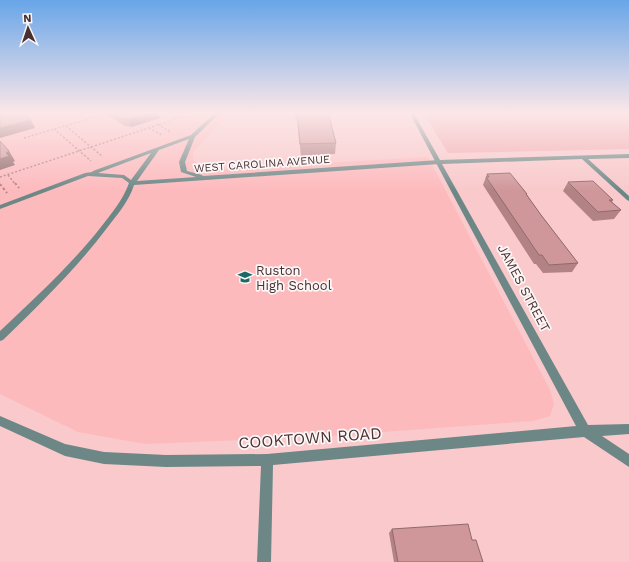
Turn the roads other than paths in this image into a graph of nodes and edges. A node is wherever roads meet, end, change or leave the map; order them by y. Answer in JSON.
{"nodes":[{"id":1,"x":187,"y":138,"type":"edge"},
{"id":2,"x":192,"y":138,"type":"edge"},
{"id":3,"x":426,"y":138,"type":"edge"},
{"id":4,"x":157,"y":149,"type":"junction"},
{"id":5,"x":629,"y":156,"type":"edge"},
{"id":6,"x":583,"y":157,"type":"junction"},
{"id":7,"x":439,"y":162,"type":"junction"},
{"id":8,"x":87,"y":174,"type":"junction"},
{"id":9,"x":210,"y":178,"type":"junction"},
{"id":10,"x":132,"y":184,"type":"junction"},
{"id":11,"x":629,"y":199,"type":"edge"},
{"id":12,"x":0,"y":207,"type":"edge"},
{"id":13,"x":0,"y":337,"type":"edge"},
{"id":14,"x":0,"y":421,"type":"edge"},
{"id":15,"x":629,"y":429,"type":"edge"},
{"id":16,"x":585,"y":431,"type":"junction"},
{"id":17,"x":267,"y":460,"type":"junction"},
{"id":18,"x":629,"y":461,"type":"edge"},
{"id":19,"x":264,"y":562,"type":"edge"}],
"edges":[{"from":1,"to":4,"type":"street"},
{"from":2,"to":9,"type":"street"},
{"from":3,"to":7,"type":"street","name":"JAMES STREET"},
{"from":4,"to":8,"type":"street"},
{"from":4,"to":10,"type":"street"},
{"from":5,"to":6,"type":"street","name":"WEST CAROLINA AVENUE"},
{"from":6,"to":7,"type":"street","name":"WEST CAROLINA AVENUE"},
{"from":6,"to":11,"type":"street"},
{"from":7,"to":9,"type":"street","name":"WEST CAROLINA AVENUE"},
{"from":7,"to":16,"type":"street","name":"JAMES STREET"},
{"from":8,"to":10,"type":"street","name":"WEST CAROLINA AVENUE"},
{"from":8,"to":12,"type":"street","name":"WEST CAROLINA AVENUE"},
{"from":9,"to":10,"type":"street","name":"WEST CAROLINA AVENUE"},
{"from":10,"to":13,"type":"street"},
{"from":14,"to":17,"type":"street","name":"COOKTOWN ROAD"},
{"from":15,"to":16,"type":"street","name":"COOKTOWN ROAD"},
{"from":16,"to":17,"type":"street","name":"COOKTOWN ROAD"},
{"from":16,"to":18,"type":"street","name":"JAMES STREET"},
{"from":17,"to":19,"type":"street"}]}
